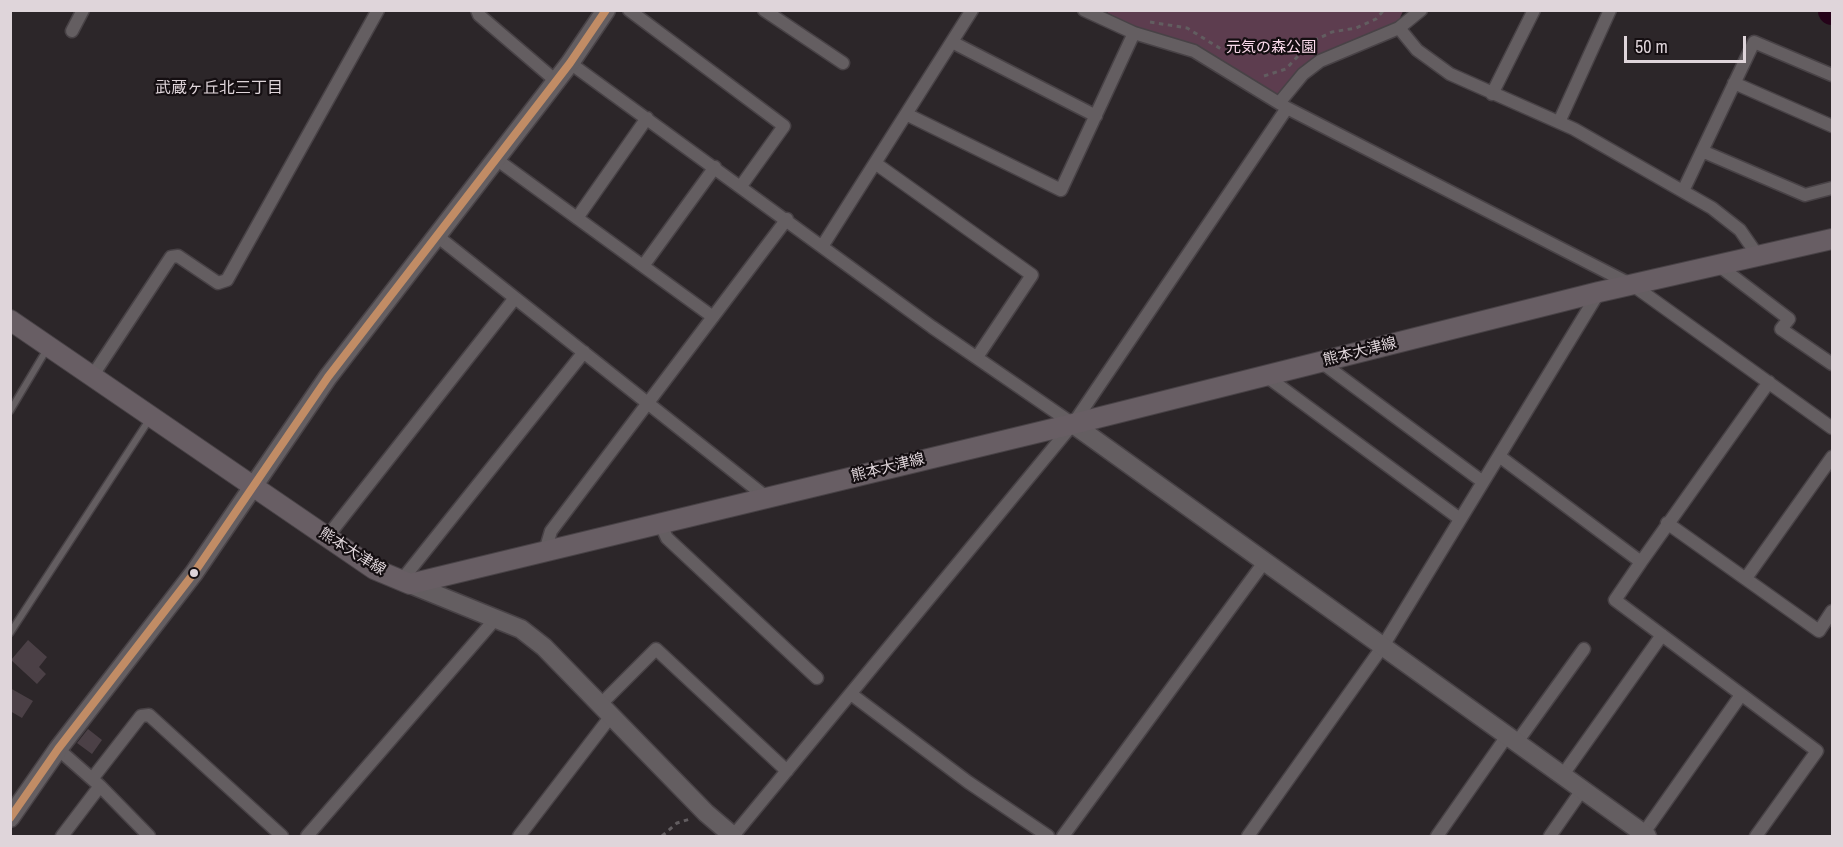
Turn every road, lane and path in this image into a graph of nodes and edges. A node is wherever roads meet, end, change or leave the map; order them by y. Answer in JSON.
{"nodes":[{"id":1,"x":83,"y":10,"type":"edge"},
{"id":2,"x":378,"y":10,"type":"edge"},
{"id":3,"x":477,"y":10,"type":"edge"},
{"id":4,"x":606,"y":10,"type":"edge"},
{"id":5,"x":629,"y":10,"type":"edge"},
{"id":6,"x":764,"y":10,"type":"edge"},
{"id":7,"x":972,"y":10,"type":"edge"},
{"id":8,"x":1084,"y":10,"type":"edge"},
{"id":9,"x":1384,"y":10,"type":"edge"},
{"id":10,"x":1421,"y":10,"type":"edge"},
{"id":11,"x":1534,"y":10,"type":"edge"},
{"id":12,"x":1610,"y":10,"type":"edge"},
{"id":13,"x":1143,"y":21,"type":"dead end"},
{"id":14,"x":1399,"y":27,"type":"junction"},
{"id":15,"x":72,"y":32,"type":"dead end"},
{"id":16,"x":1134,"y":33,"type":"junction"},
{"id":17,"x":952,"y":42,"type":"junction"},
{"id":18,"x":1222,"y":50,"type":"dead end"},
{"id":19,"x":570,"y":63,"type":"junction"},
{"id":20,"x":843,"y":63,"type":"dead end"},
{"id":21,"x":1833,"y":75,"type":"edge"},
{"id":22,"x":1260,"y":77,"type":"dead end"},
{"id":23,"x":556,"y":81,"type":"junction"},
{"id":24,"x":1734,"y":83,"type":"junction"},
{"id":25,"x":1492,"y":93,"type":"junction"},
{"id":26,"x":1283,"y":106,"type":"junction"},
{"id":27,"x":906,"y":114,"type":"junction"},
{"id":28,"x":1096,"y":116,"type":"junction"},
{"id":29,"x":647,"y":118,"type":"junction"},
{"id":30,"x":1558,"y":122,"type":"junction"},
{"id":31,"x":1833,"y":126,"type":"edge"},
{"id":32,"x":1702,"y":151,"type":"junction"},
{"id":33,"x":496,"y":159,"type":"junction"},
{"id":34,"x":875,"y":163,"type":"junction"},
{"id":35,"x":715,"y":167,"type":"junction"},
{"id":36,"x":741,"y":186,"type":"junction"},
{"id":37,"x":1833,"y":188,"type":"edge"},
{"id":38,"x":1683,"y":191,"type":"junction"},
{"id":39,"x":577,"y":218,"type":"junction"},
{"id":40,"x":787,"y":219,"type":"junction"},
{"id":41,"x":437,"y":236,"type":"junction"},
{"id":42,"x":1833,"y":239,"type":"edge"},
{"id":43,"x":823,"y":245,"type":"junction"},
{"id":44,"x":1758,"y":256,"type":"junction"},
{"id":45,"x":1718,"y":265,"type":"junction"},
{"id":46,"x":644,"y":266,"type":"junction"},
{"id":47,"x":1634,"y":286,"type":"junction"},
{"id":48,"x":1599,"y":292,"type":"junction"},
{"id":49,"x":515,"y":298,"type":"junction"},
{"id":50,"x":713,"y":318,"type":"junction"},
{"id":51,"x":10,"y":320,"type":"edge"},
{"id":52,"x":49,"y":345,"type":"junction"},
{"id":53,"x":584,"y":352,"type":"junction"},
{"id":54,"x":977,"y":357,"type":"junction"},
{"id":55,"x":1321,"y":362,"type":"junction"},
{"id":56,"x":1833,"y":364,"type":"edge"},
{"id":57,"x":93,"y":375,"type":"junction"},
{"id":58,"x":1266,"y":376,"type":"junction"},
{"id":59,"x":1769,"y":382,"type":"junction"},
{"id":60,"x":648,"y":403,"type":"junction"},
{"id":61,"x":10,"y":411,"type":"edge"},
{"id":62,"x":152,"y":415,"type":"junction"},
{"id":63,"x":1073,"y":424,"type":"junction"},
{"id":64,"x":1833,"y":428,"type":"edge"},
{"id":65,"x":1499,"y":456,"type":"junction"},
{"id":66,"x":1833,"y":457,"type":"edge"},
{"id":67,"x":1483,"y":482,"type":"junction"},
{"id":68,"x":254,"y":486,"type":"junction"},
{"id":69,"x":766,"y":497,"type":"junction"},
{"id":70,"x":1460,"y":519,"type":"junction"},
{"id":71,"x":660,"y":523,"type":"junction"},
{"id":72,"x":1667,"y":523,"type":"junction"},
{"id":73,"x":327,"y":537,"type":"junction"},
{"id":74,"x":545,"y":551,"type":"junction"},
{"id":75,"x":1265,"y":561,"type":"junction"},
{"id":76,"x":1641,"y":562,"type":"junction"},
{"id":77,"x":1746,"y":578,"type":"junction"},
{"id":78,"x":406,"y":582,"type":"junction"},
{"id":79,"x":1833,"y":611,"type":"edge"},
{"id":80,"x":497,"y":617,"type":"junction"},
{"id":81,"x":10,"y":633,"type":"edge"},
{"id":82,"x":1662,"y":635,"type":"junction"},
{"id":83,"x":1383,"y":646,"type":"junction"},
{"id":84,"x":1584,"y":649,"type":"dead end"},
{"id":85,"x":817,"y":678,"type":"dead end"},
{"id":86,"x":851,"y":694,"type":"junction"},
{"id":87,"x":1741,"y":694,"type":"junction"},
{"id":88,"x":606,"y":711,"type":"junction"},
{"id":89,"x":1512,"y":739,"type":"junction"},
{"id":90,"x":58,"y":749,"type":"junction"},
{"id":91,"x":787,"y":771,"type":"junction"},
{"id":92,"x":1562,"y":776,"type":"junction"},
{"id":93,"x":96,"y":782,"type":"junction"},
{"id":94,"x":1582,"y":790,"type":"junction"},
{"id":95,"x":706,"y":813,"type":"junction"},
{"id":96,"x":10,"y":818,"type":"edge"},
{"id":97,"x":1645,"y":835,"type":"edge"},
{"id":98,"x":62,"y":837,"type":"edge"},
{"id":99,"x":148,"y":837,"type":"edge"},
{"id":100,"x":282,"y":837,"type":"edge"},
{"id":101,"x":307,"y":837,"type":"edge"},
{"id":102,"x":519,"y":837,"type":"edge"},
{"id":103,"x":662,"y":837,"type":"edge"},
{"id":104,"x":733,"y":837,"type":"edge"},
{"id":105,"x":1048,"y":837,"type":"edge"},
{"id":106,"x":1063,"y":837,"type":"edge"},
{"id":107,"x":1248,"y":837,"type":"edge"},
{"id":108,"x":1437,"y":837,"type":"edge"},
{"id":109,"x":1550,"y":837,"type":"edge"},
{"id":110,"x":1756,"y":837,"type":"edge"}],
"edges":[{"from":1,"to":15,"type":"street"},
{"from":2,"to":57,"type":"street"},
{"from":3,"to":23,"type":"street"},
{"from":4,"to":19,"type":"street"},
{"from":5,"to":36,"type":"street"},
{"from":6,"to":20,"type":"street"},
{"from":7,"to":17,"type":"street"},
{"from":8,"to":16,"type":"street"},
{"from":9,"to":22,"type":"path"},
{"from":10,"to":14,"type":"street"},
{"from":11,"to":25,"type":"street"},
{"from":12,"to":30,"type":"street"},
{"from":13,"to":18,"type":"path"},
{"from":14,"to":25,"type":"street"},
{"from":14,"to":26,"type":"street"},
{"from":16,"to":26,"type":"street"},
{"from":16,"to":28,"type":"street"},
{"from":17,"to":27,"type":"street"},
{"from":17,"to":28,"type":"street"},
{"from":19,"to":23,"type":"street"},
{"from":19,"to":29,"type":"street"},
{"from":21,"to":24,"type":"street"},
{"from":23,"to":33,"type":"street"},
{"from":24,"to":31,"type":"street"},
{"from":24,"to":32,"type":"street"},
{"from":25,"to":30,"type":"street"},
{"from":26,"to":47,"type":"street"},
{"from":26,"to":63,"type":"street"},
{"from":27,"to":28,"type":"street"},
{"from":27,"to":34,"type":"street"},
{"from":29,"to":35,"type":"street"},
{"from":29,"to":39,"type":"street"},
{"from":30,"to":38,"type":"street"},
{"from":32,"to":37,"type":"street"},
{"from":32,"to":38,"type":"street"},
{"from":33,"to":39,"type":"street"},
{"from":33,"to":41,"type":"street"},
{"from":34,"to":43,"type":"street"},
{"from":34,"to":54,"type":"street"},
{"from":35,"to":36,"type":"street"},
{"from":35,"to":46,"type":"street"},
{"from":36,"to":40,"type":"street"},
{"from":38,"to":44,"type":"street"},
{"from":39,"to":46,"type":"street"},
{"from":40,"to":43,"type":"street"},
{"from":40,"to":50,"type":"street"},
{"from":41,"to":49,"type":"street"},
{"from":41,"to":68,"type":"street"},
{"from":42,"to":44,"type":"main road","name":"熊本大津線"},
{"from":43,"to":54,"type":"street"},
{"from":44,"to":45,"type":"main road","name":"熊本大津線"},
{"from":45,"to":47,"type":"main road","name":"熊本大津線"},
{"from":45,"to":56,"type":"street"},
{"from":46,"to":50,"type":"street"},
{"from":47,"to":48,"type":"main road","name":"熊本大津線"},
{"from":47,"to":59,"type":"street"},
{"from":48,"to":55,"type":"main road","name":"熊本大津線"},
{"from":48,"to":65,"type":"street"},
{"from":49,"to":53,"type":"street"},
{"from":49,"to":73,"type":"street"},
{"from":50,"to":60,"type":"street"},
{"from":51,"to":52,"type":"main road","name":"熊本大津線"},
{"from":52,"to":57,"type":"main road","name":"熊本大津線"},
{"from":52,"to":61,"type":"lane"},
{"from":53,"to":60,"type":"street"},
{"from":53,"to":78,"type":"street"},
{"from":54,"to":63,"type":"street"},
{"from":55,"to":58,"type":"main road","name":"熊本大津線"},
{"from":55,"to":67,"type":"street"},
{"from":57,"to":62,"type":"main road","name":"熊本大津線"},
{"from":58,"to":63,"type":"main road","name":"熊本大津線"},
{"from":58,"to":70,"type":"street"},
{"from":59,"to":64,"type":"street"},
{"from":59,"to":72,"type":"street"},
{"from":60,"to":69,"type":"street"},
{"from":60,"to":74,"type":"street"},
{"from":62,"to":68,"type":"main road","name":"熊本大津線"},
{"from":62,"to":81,"type":"lane"},
{"from":63,"to":69,"type":"main road","name":"熊本大津線"},
{"from":63,"to":75,"type":"street"},
{"from":63,"to":86,"type":"street"},
{"from":65,"to":67,"type":"street"},
{"from":65,"to":76,"type":"street"},
{"from":66,"to":77,"type":"street"},
{"from":67,"to":70,"type":"street"},
{"from":68,"to":73,"type":"main road","name":"熊本大津線"},
{"from":68,"to":90,"type":"street"},
{"from":69,"to":71,"type":"main road","name":"熊本大津線"},
{"from":70,"to":83,"type":"street"},
{"from":71,"to":74,"type":"main road","name":"熊本大津線"},
{"from":71,"to":85,"type":"street"},
{"from":72,"to":76,"type":"street"},
{"from":72,"to":77,"type":"street"},
{"from":73,"to":78,"type":"main road","name":"熊本大津線"},
{"from":74,"to":78,"type":"main road","name":"熊本大津線"},
{"from":75,"to":83,"type":"street"},
{"from":75,"to":106,"type":"street"},
{"from":76,"to":82,"type":"street"},
{"from":77,"to":79,"type":"street"},
{"from":78,"to":80,"type":"street"},
{"from":80,"to":88,"type":"street"},
{"from":80,"to":101,"type":"street"},
{"from":82,"to":87,"type":"street"},
{"from":82,"to":92,"type":"street"},
{"from":83,"to":89,"type":"street"},
{"from":83,"to":107,"type":"street"},
{"from":84,"to":89,"type":"street"},
{"from":86,"to":91,"type":"street"},
{"from":86,"to":105,"type":"street"},
{"from":87,"to":97,"type":"street"},
{"from":87,"to":110,"type":"street"},
{"from":88,"to":91,"type":"street"},
{"from":88,"to":95,"type":"street"},
{"from":88,"to":102,"type":"street"},
{"from":89,"to":92,"type":"street"},
{"from":89,"to":108,"type":"street"},
{"from":90,"to":93,"type":"street"},
{"from":90,"to":96,"type":"street"},
{"from":91,"to":104,"type":"street"},
{"from":92,"to":94,"type":"street"},
{"from":93,"to":98,"type":"street"},
{"from":93,"to":99,"type":"street"},
{"from":93,"to":100,"type":"street"},
{"from":94,"to":97,"type":"street"},
{"from":94,"to":109,"type":"street"},
{"from":95,"to":103,"type":"path"},
{"from":95,"to":104,"type":"street"}]}
